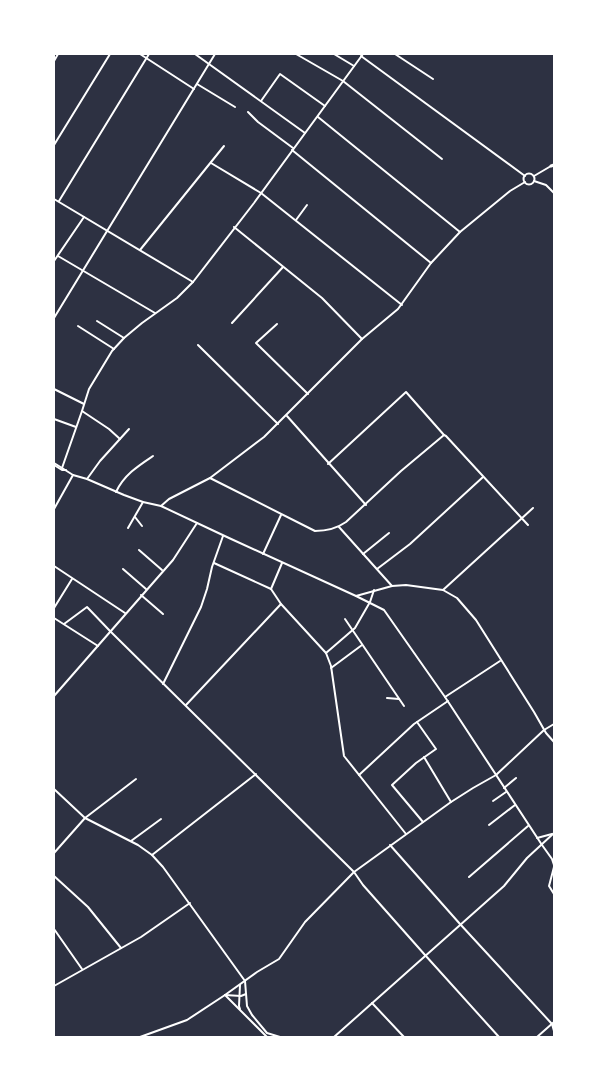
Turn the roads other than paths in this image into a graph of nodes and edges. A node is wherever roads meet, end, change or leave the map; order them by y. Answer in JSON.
{"nodes":[{"id":1,"x":58,"y":54,"type":"edge"},
{"id":2,"x":110,"y":54,"type":"edge"},
{"id":3,"x":140,"y":54,"type":"edge"},
{"id":4,"x":149,"y":54,"type":"edge"},
{"id":5,"x":195,"y":54,"type":"edge"},
{"id":6,"x":215,"y":54,"type":"edge"},
{"id":7,"x":296,"y":54,"type":"edge"},
{"id":8,"x":334,"y":54,"type":"edge"},
{"id":9,"x":395,"y":54,"type":"edge"},
{"id":10,"x":362,"y":55,"type":"edge"},
{"id":11,"x":147,"y":58,"type":"junction"},
{"id":12,"x":54,"y":61,"type":"edge"},
{"id":13,"x":209,"y":64,"type":"junction"},
{"id":14,"x":354,"y":66,"type":"junction"},
{"id":15,"x":433,"y":79,"type":"dead end"},
{"id":16,"x":343,"y":81,"type":"junction"},
{"id":17,"x":197,"y":84,"type":"junction"},
{"id":18,"x":194,"y":89,"type":"junction"},
{"id":19,"x":261,"y":101,"type":"junction"},
{"id":20,"x":325,"y":106,"type":"junction"},
{"id":21,"x":235,"y":107,"type":"dead end"},
{"id":22,"x":248,"y":112,"type":"dead end"},
{"id":23,"x":318,"y":117,"type":"junction"},
{"id":24,"x":305,"y":133,"type":"junction"},
{"id":25,"x":54,"y":145,"type":"edge"},
{"id":26,"x":224,"y":146,"type":"dead end"},
{"id":27,"x":293,"y":149,"type":"junction"},
{"id":28,"x":442,"y":159,"type":"dead end"},
{"id":29,"x":211,"y":163,"type":"junction"},
{"id":30,"x":553,"y":166,"type":"edge"},
{"id":31,"x":525,"y":176,"type":"junction"},
{"id":32,"x":534,"y":176,"type":"junction"},
{"id":33,"x":534,"y":181,"type":"junction"},
{"id":34,"x":524,"y":182,"type":"junction"},
{"id":35,"x":554,"y":193,"type":"edge"},
{"id":36,"x":262,"y":194,"type":"junction"},
{"id":37,"x":54,"y":199,"type":"edge"},
{"id":38,"x":59,"y":202,"type":"junction"},
{"id":39,"x":307,"y":205,"type":"dead end"},
{"id":40,"x":84,"y":217,"type":"junction"},
{"id":41,"x":296,"y":220,"type":"junction"},
{"id":42,"x":234,"y":227,"type":"junction"},
{"id":43,"x":108,"y":231,"type":"junction"},
{"id":44,"x":460,"y":232,"type":"junction"},
{"id":45,"x":140,"y":250,"type":"junction"},
{"id":46,"x":58,"y":256,"type":"junction"},
{"id":47,"x":54,"y":261,"type":"edge"},
{"id":48,"x":431,"y":263,"type":"junction"},
{"id":49,"x":283,"y":267,"type":"junction"},
{"id":50,"x":83,"y":271,"type":"junction"},
{"id":51,"x":192,"y":282,"type":"junction"},
{"id":52,"x":402,"y":305,"type":"junction"},
{"id":53,"x":154,"y":313,"type":"junction"},
{"id":54,"x":54,"y":318,"type":"edge"},
{"id":55,"x":97,"y":321,"type":"dead end"},
{"id":56,"x":232,"y":323,"type":"dead end"},
{"id":57,"x":277,"y":324,"type":"dead end"},
{"id":58,"x":78,"y":326,"type":"dead end"},
{"id":59,"x":361,"y":337,"type":"junction"},
{"id":60,"x":124,"y":338,"type":"junction"},
{"id":61,"x":198,"y":346,"type":"dead end"},
{"id":62,"x":114,"y":348,"type":"junction"},
{"id":63,"x":54,"y":390,"type":"edge"},
{"id":64,"x":308,"y":394,"type":"junction"},
{"id":65,"x":84,"y":404,"type":"junction"},
{"id":66,"x":82,"y":411,"type":"junction"},
{"id":67,"x":287,"y":416,"type":"junction"},
{"id":68,"x":54,"y":419,"type":"edge"},
{"id":69,"x":278,"y":424,"type":"junction"},
{"id":70,"x":76,"y":427,"type":"junction"},
{"id":71,"x":129,"y":429,"type":"dead end"},
{"id":72,"x":443,"y":436,"type":"junction"},
{"id":73,"x":120,"y":440,"type":"junction"},
{"id":74,"x":153,"y":456,"type":"dead end"},
{"id":75,"x":54,"y":464,"type":"edge"},
{"id":76,"x":328,"y":464,"type":"junction"},
{"id":77,"x":62,"y":468,"type":"junction"},
{"id":78,"x":66,"y":471,"type":"junction"},
{"id":79,"x":73,"y":475,"type":"junction"},
{"id":80,"x":483,"y":477,"type":"junction"},
{"id":81,"x":210,"y":478,"type":"junction"},
{"id":82,"x":87,"y":479,"type":"junction"},
{"id":83,"x":116,"y":492,"type":"junction"},
{"id":84,"x":143,"y":502,"type":"junction"},
{"id":85,"x":366,"y":505,"type":"junction"},
{"id":86,"x":161,"y":506,"type":"junction"},
{"id":87,"x":533,"y":508,"type":"dead end"},
{"id":88,"x":54,"y":509,"type":"edge"},
{"id":89,"x":281,"y":515,"type":"junction"},
{"id":90,"x":135,"y":517,"type":"junction"},
{"id":91,"x":522,"y":518,"type":"junction"},
{"id":92,"x":197,"y":524,"type":"junction"},
{"id":93,"x":142,"y":526,"type":"dead end"},
{"id":94,"x":528,"y":526,"type":"dead end"},
{"id":95,"x":339,"y":527,"type":"junction"},
{"id":96,"x":128,"y":528,"type":"dead end"},
{"id":97,"x":389,"y":533,"type":"dead end"},
{"id":98,"x":224,"y":536,"type":"junction"},
{"id":99,"x":139,"y":550,"type":"dead end"},
{"id":100,"x":263,"y":554,"type":"junction"},
{"id":101,"x":363,"y":554,"type":"junction"},
{"id":102,"x":214,"y":563,"type":"junction"},
{"id":103,"x":282,"y":563,"type":"junction"},
{"id":104,"x":54,"y":566,"type":"edge"},
{"id":105,"x":123,"y":568,"type":"dead end"},
{"id":106,"x":377,"y":569,"type":"junction"},
{"id":107,"x":162,"y":570,"type":"junction"},
{"id":108,"x":72,"y":579,"type":"junction"},
{"id":109,"x":392,"y":586,"type":"junction"},
{"id":110,"x":146,"y":589,"type":"junction"},
{"id":111,"x":271,"y":589,"type":"junction"},
{"id":112,"x":374,"y":590,"type":"junction"},
{"id":113,"x":443,"y":590,"type":"junction"},
{"id":114,"x":356,"y":595,"type":"junction"},
{"id":115,"x":141,"y":596,"type":"junction"},
{"id":116,"x":370,"y":602,"type":"junction"},
{"id":117,"x":281,"y":604,"type":"junction"},
{"id":118,"x":54,"y":608,"type":"edge"},
{"id":119,"x":125,"y":614,"type":"junction"},
{"id":120,"x":163,"y":614,"type":"dead end"},
{"id":121,"x":54,"y":618,"type":"edge"},
{"id":122,"x":345,"y":619,"type":"dead end"},
{"id":123,"x":64,"y":624,"type":"junction"},
{"id":124,"x":352,"y":630,"type":"junction"},
{"id":125,"x":110,"y":631,"type":"junction"},
{"id":126,"x":362,"y":645,"type":"junction"},
{"id":127,"x":98,"y":646,"type":"junction"},
{"id":128,"x":326,"y":653,"type":"junction"},
{"id":129,"x":500,"y":661,"type":"junction"},
{"id":130,"x":332,"y":668,"type":"junction"},
{"id":131,"x":163,"y":684,"type":"junction"},
{"id":132,"x":54,"y":696,"type":"edge"},
{"id":133,"x":445,"y":697,"type":"junction"},
{"id":134,"x":388,"y":698,"type":"dead end"},
{"id":135,"x":400,"y":699,"type":"junction"},
{"id":136,"x":448,"y":701,"type":"junction"},
{"id":137,"x":186,"y":705,"type":"junction"},
{"id":138,"x":404,"y":706,"type":"dead end"},
{"id":139,"x":417,"y":722,"type":"junction"},
{"id":140,"x":554,"y":724,"type":"edge"},
{"id":141,"x":544,"y":730,"type":"junction"},
{"id":142,"x":554,"y":742,"type":"edge"},
{"id":143,"x":424,"y":756,"type":"junction"},
{"id":144,"x":256,"y":774,"type":"junction"},
{"id":145,"x":359,"y":775,"type":"junction"},
{"id":146,"x":496,"y":775,"type":"junction"},
{"id":147,"x":516,"y":778,"type":"dead end"},
{"id":148,"x":136,"y":779,"type":"dead end"},
{"id":149,"x":504,"y":788,"type":"junction"},
{"id":150,"x":54,"y":789,"type":"edge"},
{"id":151,"x":506,"y":792,"type":"junction"},
{"id":152,"x":493,"y":801,"type":"dead end"},
{"id":153,"x":451,"y":802,"type":"junction"},
{"id":154,"x":515,"y":805,"type":"junction"},
{"id":155,"x":85,"y":818,"type":"junction"},
{"id":156,"x":161,"y":819,"type":"dead end"},
{"id":157,"x":423,"y":822,"type":"junction"},
{"id":158,"x":489,"y":825,"type":"dead end"},
{"id":159,"x":528,"y":826,"type":"junction"},
{"id":160,"x":553,"y":833,"type":"edge"},
{"id":161,"x":406,"y":834,"type":"junction"},
{"id":162,"x":536,"y":838,"type":"junction"},
{"id":163,"x":131,"y":841,"type":"junction"},
{"id":164,"x":390,"y":845,"type":"junction"},
{"id":165,"x":542,"y":845,"type":"junction"},
{"id":166,"x":54,"y":853,"type":"edge"},
{"id":167,"x":152,"y":855,"type":"junction"},
{"id":168,"x":554,"y":866,"type":"edge"},
{"id":169,"x":354,"y":872,"type":"junction"},
{"id":170,"x":54,"y":876,"type":"edge"},
{"id":171,"x":469,"y":877,"type":"dead end"},
{"id":172,"x":554,"y":894,"type":"edge"},
{"id":173,"x":190,"y":903,"type":"junction"},
{"id":174,"x":460,"y":924,"type":"junction"},
{"id":175,"x":54,"y":929,"type":"edge"},
{"id":176,"x":121,"y":948,"type":"junction"},
{"id":177,"x":426,"y":955,"type":"junction"},
{"id":178,"x":82,"y":969,"type":"junction"},
{"id":179,"x":245,"y":982,"type":"junction"},
{"id":180,"x":240,"y":985,"type":"junction"},
{"id":181,"x":54,"y":986,"type":"edge"},
{"id":182,"x":246,"y":994,"type":"junction"},
{"id":183,"x":226,"y":995,"type":"junction"},
{"id":184,"x":239,"y":996,"type":"junction"},
{"id":185,"x":239,"y":1002,"type":"junction"},
{"id":186,"x":247,"y":1002,"type":"junction"},
{"id":187,"x":372,"y":1003,"type":"junction"},
{"id":188,"x":242,"y":1012,"type":"junction"},
{"id":189,"x":553,"y":1023,"type":"edge"},
{"id":190,"x":554,"y":1031,"type":"edge"},
{"id":191,"x":140,"y":1037,"type":"edge"},
{"id":192,"x":267,"y":1037,"type":"edge"},
{"id":193,"x":280,"y":1037,"type":"edge"},
{"id":194,"x":334,"y":1037,"type":"edge"},
{"id":195,"x":404,"y":1037,"type":"edge"},
{"id":196,"x":499,"y":1037,"type":"edge"},
{"id":197,"x":537,"y":1037,"type":"edge"}],
"edges":[{"from":1,"to":12,"type":"street"},
{"from":2,"to":25,"type":"street"},
{"from":3,"to":11,"type":"street"},
{"from":4,"to":11,"type":"street"},
{"from":5,"to":13,"type":"street"},
{"from":6,"to":13,"type":"street"},
{"from":7,"to":16,"type":"street"},
{"from":8,"to":14,"type":"street"},
{"from":9,"to":15,"type":"street"},
{"from":10,"to":14,"type":"street"},
{"from":10,"to":31,"type":"street"},
{"from":11,"to":18,"type":"street"},
{"from":11,"to":38,"type":"street"},
{"from":13,"to":17,"type":"street"},
{"from":13,"to":19,"type":"street"},
{"from":14,"to":16,"type":"street"},
{"from":16,"to":20,"type":"street"},
{"from":16,"to":28,"type":"street"},
{"from":17,"to":18,"type":"street"},
{"from":17,"to":21,"type":"street"},
{"from":18,"to":43,"type":"street"},
{"from":19,"to":20,"type":"street"},
{"from":19,"to":24,"type":"street"},
{"from":20,"to":23,"type":"street"},
{"from":22,"to":27,"type":"street"},
{"from":23,"to":24,"type":"street"},
{"from":23,"to":44,"type":"street"},
{"from":24,"to":27,"type":"street"},
{"from":26,"to":29,"type":"street"},
{"from":27,"to":36,"type":"street"},
{"from":27,"to":48,"type":"street"},
{"from":29,"to":36,"type":"street"},
{"from":29,"to":45,"type":"street"},
{"from":30,"to":32,"type":"street"},
{"from":31,"to":32,"type":"street"},
{"from":31,"to":34,"type":"street"},
{"from":32,"to":33,"type":"street"},
{"from":33,"to":34,"type":"street"},
{"from":33,"to":35,"type":"street"},
{"from":34,"to":44,"type":"street"},
{"from":36,"to":41,"type":"street"},
{"from":36,"to":42,"type":"street"},
{"from":37,"to":38,"type":"street"},
{"from":38,"to":40,"type":"street"},
{"from":39,"to":41,"type":"street"},
{"from":40,"to":43,"type":"street"},
{"from":40,"to":46,"type":"street"},
{"from":41,"to":52,"type":"street"},
{"from":42,"to":49,"type":"street"},
{"from":42,"to":51,"type":"street"},
{"from":43,"to":45,"type":"street"},
{"from":43,"to":50,"type":"street"},
{"from":44,"to":48,"type":"street"},
{"from":45,"to":51,"type":"street"},
{"from":46,"to":47,"type":"street"},
{"from":46,"to":50,"type":"street"},
{"from":48,"to":52,"type":"street"},
{"from":49,"to":56,"type":"street"},
{"from":49,"to":59,"type":"street"},
{"from":50,"to":53,"type":"street"},
{"from":50,"to":54,"type":"street"},
{"from":51,"to":53,"type":"street"},
{"from":52,"to":59,"type":"street"},
{"from":53,"to":60,"type":"street"},
{"from":55,"to":60,"type":"street"},
{"from":57,"to":64,"type":"street"},
{"from":58,"to":62,"type":"street"},
{"from":59,"to":64,"type":"street"},
{"from":60,"to":62,"type":"street"},
{"from":61,"to":69,"type":"street"},
{"from":62,"to":65,"type":"street"},
{"from":63,"to":65,"type":"street"},
{"from":64,"to":67,"type":"street"},
{"from":65,"to":66,"type":"street"},
{"from":66,"to":70,"type":"street"},
{"from":66,"to":73,"type":"street"},
{"from":67,"to":69,"type":"street"},
{"from":67,"to":76,"type":"street"},
{"from":68,"to":70,"type":"street"},
{"from":69,"to":81,"type":"street"},
{"from":70,"to":77,"type":"street"},
{"from":71,"to":73,"type":"street"},
{"from":72,"to":76,"type":"street"},
{"from":72,"to":80,"type":"street"},
{"from":72,"to":85,"type":"street"},
{"from":73,"to":82,"type":"street"},
{"from":74,"to":83,"type":"street"},
{"from":75,"to":77,"type":"street"},
{"from":75,"to":78,"type":"street"},
{"from":76,"to":85,"type":"street"},
{"from":77,"to":78,"type":"street"},
{"from":78,"to":79,"type":"street"},
{"from":79,"to":82,"type":"street"},
{"from":79,"to":88,"type":"street"},
{"from":80,"to":91,"type":"street"},
{"from":80,"to":106,"type":"street"},
{"from":81,"to":86,"type":"street"},
{"from":81,"to":89,"type":"street"},
{"from":82,"to":83,"type":"street"},
{"from":83,"to":84,"type":"street"},
{"from":84,"to":86,"type":"street"},
{"from":84,"to":90,"type":"street"},
{"from":85,"to":95,"type":"street"},
{"from":86,"to":92,"type":"street"},
{"from":87,"to":91,"type":"street"},
{"from":89,"to":95,"type":"street"},
{"from":89,"to":100,"type":"street"},
{"from":90,"to":93,"type":"street"},
{"from":90,"to":96,"type":"street"},
{"from":91,"to":94,"type":"street"},
{"from":91,"to":113,"type":"street"},
{"from":92,"to":98,"type":"street"},
{"from":92,"to":107,"type":"street"},
{"from":95,"to":101,"type":"street"},
{"from":97,"to":101,"type":"street"},
{"from":98,"to":100,"type":"street"},
{"from":98,"to":102,"type":"street"},
{"from":99,"to":107,"type":"street"},
{"from":100,"to":103,"type":"street"},
{"from":101,"to":106,"type":"street"},
{"from":102,"to":111,"type":"street"},
{"from":102,"to":131,"type":"street"},
{"from":103,"to":111,"type":"street"},
{"from":103,"to":114,"type":"street"},
{"from":104,"to":108,"type":"street"},
{"from":105,"to":110,"type":"street"},
{"from":106,"to":109,"type":"street"},
{"from":107,"to":110,"type":"street"},
{"from":108,"to":118,"type":"street"},
{"from":108,"to":119,"type":"street"},
{"from":109,"to":112,"type":"street"},
{"from":109,"to":113,"type":"street"},
{"from":110,"to":115,"type":"street"},
{"from":111,"to":117,"type":"street"},
{"from":112,"to":114,"type":"street"},
{"from":112,"to":116,"type":"street"},
{"from":113,"to":129,"type":"street"},
{"from":114,"to":116,"type":"street"},
{"from":115,"to":119,"type":"street"},
{"from":115,"to":120,"type":"street"},
{"from":116,"to":124,"type":"street"},
{"from":116,"to":133,"type":"street"},
{"from":117,"to":128,"type":"street"},
{"from":117,"to":137,"type":"street"},
{"from":119,"to":125,"type":"street"},
{"from":121,"to":123,"type":"street"},
{"from":122,"to":124,"type":"street"},
{"from":123,"to":125,"type":"street"},
{"from":123,"to":127,"type":"street"},
{"from":124,"to":126,"type":"street"},
{"from":124,"to":128,"type":"street"},
{"from":125,"to":127,"type":"street"},
{"from":125,"to":131,"type":"street"},
{"from":126,"to":130,"type":"street"},
{"from":126,"to":135,"type":"street"},
{"from":127,"to":132,"type":"street"},
{"from":128,"to":130,"type":"street"},
{"from":129,"to":133,"type":"street"},
{"from":129,"to":141,"type":"street"},
{"from":130,"to":145,"type":"street"},
{"from":131,"to":137,"type":"street"},
{"from":133,"to":136,"type":"street"},
{"from":134,"to":135,"type":"street"},
{"from":135,"to":138,"type":"street"},
{"from":136,"to":139,"type":"street"},
{"from":136,"to":146,"type":"street"},
{"from":137,"to":144,"type":"street"},
{"from":139,"to":143,"type":"street"},
{"from":139,"to":145,"type":"street"},
{"from":140,"to":141,"type":"street"},
{"from":141,"to":142,"type":"street"},
{"from":141,"to":146,"type":"street"},
{"from":143,"to":153,"type":"street"},
{"from":143,"to":157,"type":"street"},
{"from":144,"to":167,"type":"street"},
{"from":144,"to":169,"type":"street"},
{"from":145,"to":161,"type":"street"},
{"from":146,"to":149,"type":"street"},
{"from":146,"to":153,"type":"street"},
{"from":147,"to":149,"type":"street"},
{"from":148,"to":155,"type":"street"},
{"from":149,"to":151,"type":"street"},
{"from":150,"to":155,"type":"street"},
{"from":151,"to":152,"type":"street"},
{"from":151,"to":154,"type":"street"},
{"from":153,"to":157,"type":"street"},
{"from":154,"to":158,"type":"street"},
{"from":154,"to":159,"type":"street"},
{"from":155,"to":163,"type":"street"},
{"from":155,"to":166,"type":"street"},
{"from":156,"to":163,"type":"street"},
{"from":157,"to":161,"type":"street"},
{"from":159,"to":162,"type":"street"},
{"from":159,"to":171,"type":"street"},
{"from":160,"to":162,"type":"street"},
{"from":160,"to":165,"type":"street"},
{"from":161,"to":164,"type":"street"},
{"from":162,"to":165,"type":"street"},
{"from":163,"to":167,"type":"street"},
{"from":164,"to":169,"type":"street"},
{"from":164,"to":174,"type":"street"},
{"from":165,"to":168,"type":"street"},
{"from":165,"to":174,"type":"street"},
{"from":167,"to":173,"type":"street"},
{"from":168,"to":172,"type":"street"},
{"from":169,"to":177,"type":"street"},
{"from":169,"to":179,"type":"street"},
{"from":170,"to":176,"type":"street"},
{"from":173,"to":176,"type":"street"},
{"from":173,"to":179,"type":"street"},
{"from":174,"to":177,"type":"street"},
{"from":174,"to":189,"type":"street"},
{"from":175,"to":178,"type":"street"},
{"from":176,"to":178,"type":"street"},
{"from":177,"to":187,"type":"street"},
{"from":177,"to":196,"type":"street"},
{"from":178,"to":181,"type":"street"},
{"from":179,"to":180,"type":"street"},
{"from":179,"to":182,"type":"street"},
{"from":180,"to":183,"type":"street"},
{"from":180,"to":184,"type":"street"},
{"from":182,"to":184,"type":"street"},
{"from":182,"to":186,"type":"street"},
{"from":183,"to":184,"type":"street"},
{"from":183,"to":188,"type":"street"},
{"from":183,"to":191,"type":"street"},
{"from":184,"to":185,"type":"street"},
{"from":185,"to":186,"type":"street"},
{"from":185,"to":188,"type":"street"},
{"from":186,"to":193,"type":"street"},
{"from":187,"to":194,"type":"street"},
{"from":187,"to":195,"type":"street"},
{"from":188,"to":192,"type":"street"},
{"from":189,"to":190,"type":"street"},
{"from":189,"to":197,"type":"street"}]}
